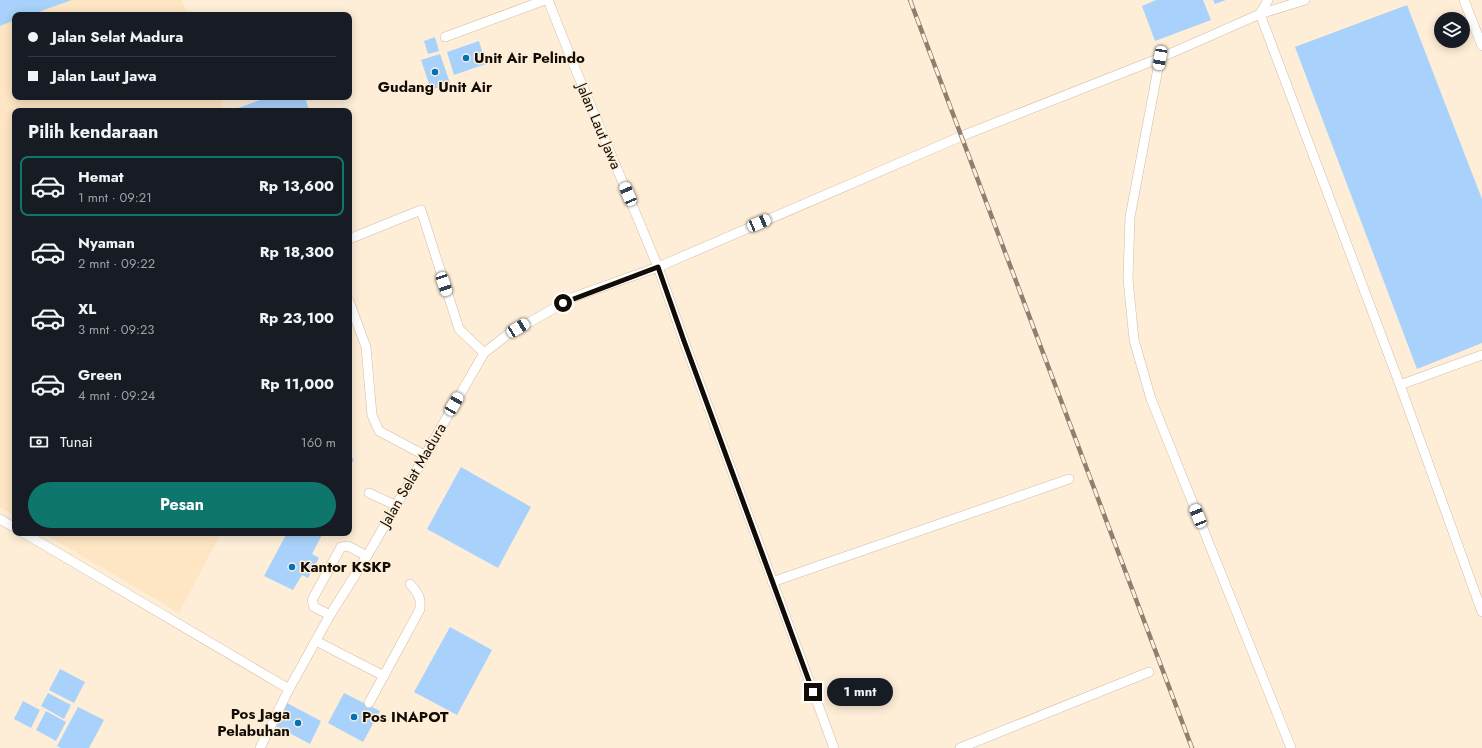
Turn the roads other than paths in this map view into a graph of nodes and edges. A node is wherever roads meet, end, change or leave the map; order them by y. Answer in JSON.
{"nodes":[{"id":1,"x":547,"y":0,"type":"edge"},
{"id":2,"x":1268,"y":0,"type":"edge"},
{"id":3,"x":1305,"y":0,"type":"edge"},
{"id":4,"x":1464,"y":0,"type":"edge"},
{"id":5,"x":1260,"y":14,"type":"junction"},
{"id":6,"x":445,"y":37,"type":"dead end"},
{"id":7,"x":1482,"y":46,"type":"edge"},
{"id":8,"x":1160,"y":58,"type":"junction"},
{"id":9,"x":352,"y":238,"type":"edge"},
{"id":10,"x":658,"y":267,"type":"junction"},
{"id":11,"x":352,"y":309,"type":"edge"},
{"id":12,"x":484,"y":353,"type":"junction"},
{"id":13,"x":1482,"y":355,"type":"edge"},
{"id":14,"x":1400,"y":385,"type":"junction"},
{"id":15,"x":424,"y":455,"type":"junction"},
{"id":16,"x":1069,"y":479,"type":"dead end"},
{"id":17,"x":369,"y":493,"type":"dead end"},
{"id":18,"x":395,"y":505,"type":"junction"},
{"id":19,"x":0,"y":519,"type":"edge"},
{"id":20,"x":12,"y":526,"type":"edge"},
{"id":21,"x":29,"y":536,"type":"edge"},
{"id":22,"x":367,"y":556,"type":"junction"},
{"id":23,"x":772,"y":582,"type":"junction"},
{"id":24,"x":410,"y":584,"type":"dead end"},
{"id":25,"x":1482,"y":612,"type":"edge"},
{"id":26,"x":330,"y":615,"type":"junction"},
{"id":27,"x":316,"y":641,"type":"junction"},
{"id":28,"x":1149,"y":672,"type":"dead end"},
{"id":29,"x":384,"y":676,"type":"junction"},
{"id":30,"x":289,"y":688,"type":"junction"},
{"id":31,"x":369,"y":703,"type":"dead end"},
{"id":32,"x":260,"y":748,"type":"edge"},
{"id":33,"x":834,"y":748,"type":"edge"},
{"id":34,"x":960,"y":748,"type":"edge"},
{"id":35,"x":1291,"y":748,"type":"edge"}],
"edges":[{"from":1,"to":6,"type":"lane"},
{"from":1,"to":10,"type":"lane","name":"Jalan Laut Jawa"},
{"from":2,"to":5,"type":"lane"},
{"from":3,"to":5,"type":"lane","name":"Jalan Selat Madura"},
{"from":4,"to":7,"type":"lane"},
{"from":5,"to":8,"type":"lane","name":"Jalan Selat Madura"},
{"from":5,"to":14,"type":"lane"},
{"from":8,"to":10,"type":"lane","name":"Jalan Selat Madura"},
{"from":8,"to":35,"type":"lane"},
{"from":9,"to":12,"type":"lane"},
{"from":10,"to":12,"type":"lane","name":"Jalan Selat Madura"},
{"from":10,"to":23,"type":"lane","name":"Jalan Laut Jawa"},
{"from":11,"to":15,"type":"lane"},
{"from":12,"to":15,"type":"lane","name":"Jalan Selat Madura"},
{"from":13,"to":14,"type":"lane"},
{"from":14,"to":25,"type":"lane"},
{"from":15,"to":18,"type":"lane","name":"Jalan Selat Madura"},
{"from":16,"to":23,"type":"lane"},
{"from":17,"to":18,"type":"lane"},
{"from":18,"to":22,"type":"lane","name":"Jalan Selat Madura"},
{"from":19,"to":20,"type":"lane"},
{"from":21,"to":30,"type":"lane"},
{"from":22,"to":26,"type":"lane","name":"Jalan Selat Madura"},
{"from":22,"to":26,"type":"lane"},
{"from":23,"to":33,"type":"lane","name":"Jalan Laut Jawa"},
{"from":24,"to":29,"type":"lane"},
{"from":26,"to":27,"type":"lane","name":"Jalan Selat Madura"},
{"from":27,"to":29,"type":"lane"},
{"from":27,"to":30,"type":"lane","name":"Jalan Selat Madura"},
{"from":28,"to":34,"type":"lane"},
{"from":29,"to":31,"type":"lane"},
{"from":30,"to":32,"type":"lane","name":"Jalan Selat Madura"}]}
